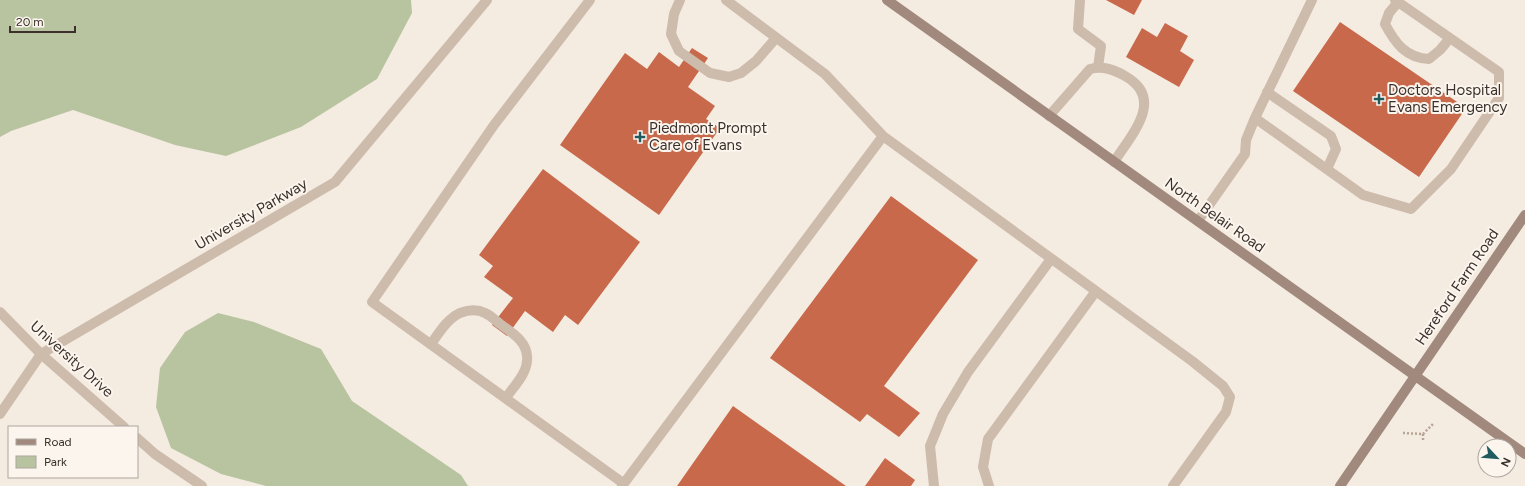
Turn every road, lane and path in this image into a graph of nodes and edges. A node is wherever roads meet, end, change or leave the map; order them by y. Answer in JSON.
{"nodes":[{"id":1,"x":487,"y":0,"type":"edge"},
{"id":2,"x":590,"y":0,"type":"edge"},
{"id":3,"x":680,"y":0,"type":"edge"},
{"id":4,"x":726,"y":0,"type":"edge"},
{"id":5,"x":887,"y":0,"type":"edge"},
{"id":6,"x":1080,"y":0,"type":"edge"},
{"id":7,"x":1312,"y":0,"type":"edge"},
{"id":8,"x":1396,"y":1,"type":"edge"},
{"id":9,"x":776,"y":38,"type":"junction"},
{"id":10,"x":1450,"y":38,"type":"junction"},
{"id":11,"x":1098,"y":67,"type":"junction"},
{"id":12,"x":1267,"y":92,"type":"junction"},
{"id":13,"x":1049,"y":116,"type":"junction"},
{"id":14,"x":1255,"y":118,"type":"junction"},
{"id":15,"x":883,"y":136,"type":"junction"},
{"id":16,"x":1114,"y":162,"type":"junction"},
{"id":17,"x":1327,"y":169,"type":"junction"},
{"id":18,"x":1525,"y":214,"type":"edge"},
{"id":19,"x":1198,"y":221,"type":"junction"},
{"id":20,"x":1051,"y":259,"type":"junction"},
{"id":21,"x":1096,"y":291,"type":"junction"},
{"id":22,"x":0,"y":312,"type":"edge"},
{"id":23,"x":430,"y":344,"type":"junction"},
{"id":24,"x":41,"y":354,"type":"junction"},
{"id":25,"x":1414,"y":376,"type":"junction"},
{"id":26,"x":506,"y":398,"type":"junction"},
{"id":27,"x":0,"y":414,"type":"edge"},
{"id":28,"x":1432,"y":424,"type":"dead end"},
{"id":29,"x":123,"y":426,"type":"edge"},
{"id":30,"x":1403,"y":433,"type":"dead end"},
{"id":31,"x":1423,"y":434,"type":"junction"},
{"id":32,"x":138,"y":439,"type":"edge"},
{"id":33,"x":1423,"y":440,"type":"dead end"},
{"id":34,"x":1525,"y":454,"type":"edge"},
{"id":35,"x":622,"y":485,"type":"edge"},
{"id":36,"x":202,"y":486,"type":"edge"},
{"id":37,"x":934,"y":486,"type":"edge"},
{"id":38,"x":989,"y":486,"type":"edge"},
{"id":39,"x":1173,"y":486,"type":"edge"},
{"id":40,"x":1340,"y":486,"type":"edge"}],
"edges":[{"from":1,"to":24,"type":"street","name":"University Parkway"},
{"from":2,"to":23,"type":"street"},
{"from":3,"to":9,"type":"street"},
{"from":4,"to":9,"type":"street"},
{"from":5,"to":13,"type":"main road","name":"North Belair Road"},
{"from":6,"to":11,"type":"street"},
{"from":7,"to":12,"type":"street"},
{"from":8,"to":10,"type":"street"},
{"from":8,"to":10,"type":"street"},
{"from":9,"to":15,"type":"street"},
{"from":10,"to":17,"type":"street"},
{"from":11,"to":13,"type":"street"},
{"from":11,"to":16,"type":"street"},
{"from":12,"to":14,"type":"street"},
{"from":12,"to":17,"type":"street"},
{"from":13,"to":16,"type":"main road","name":"North Belair Road"},
{"from":14,"to":17,"type":"street"},
{"from":14,"to":19,"type":"street"},
{"from":15,"to":20,"type":"street"},
{"from":15,"to":35,"type":"street"},
{"from":16,"to":19,"type":"main road","name":"North Belair Road"},
{"from":18,"to":25,"type":"main road","name":"Hereford Farm Road"},
{"from":19,"to":25,"type":"main road","name":"North Belair Road"},
{"from":20,"to":21,"type":"street"},
{"from":20,"to":37,"type":"street"},
{"from":21,"to":38,"type":"street"},
{"from":21,"to":39,"type":"street"},
{"from":22,"to":24,"type":"street","name":"University Drive"},
{"from":23,"to":26,"type":"street"},
{"from":23,"to":26,"type":"street"},
{"from":24,"to":27,"type":"street","name":"University Parkway"},
{"from":24,"to":29,"type":"street","name":"University Drive"},
{"from":25,"to":34,"type":"main road","name":"North Belair Road"},
{"from":25,"to":40,"type":"main road","name":"Hereford Farm Road"},
{"from":26,"to":35,"type":"street"},
{"from":28,"to":31,"type":"path"},
{"from":30,"to":31,"type":"path"},
{"from":31,"to":33,"type":"path"},
{"from":32,"to":36,"type":"street"}]}
